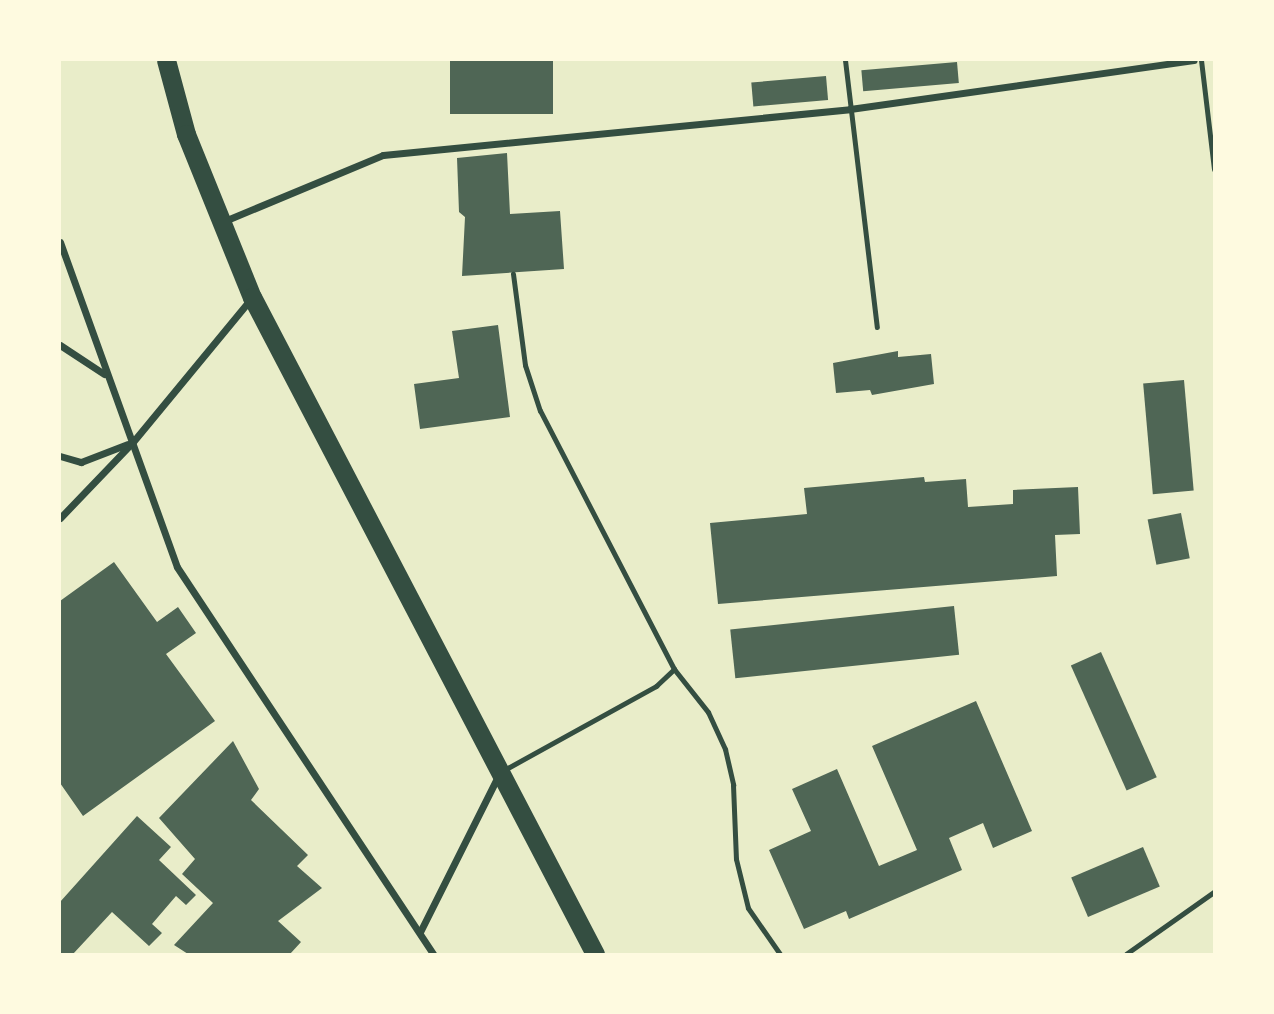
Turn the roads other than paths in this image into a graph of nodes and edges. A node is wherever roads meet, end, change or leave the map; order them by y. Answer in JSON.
{"nodes":[{"id":1,"x":166,"y":60,"type":"edge"},
{"id":2,"x":845,"y":60,"type":"edge"},
{"id":3,"x":1194,"y":60,"type":"edge"},
{"id":4,"x":1201,"y":60,"type":"edge"},
{"id":5,"x":850,"y":109,"type":"junction"},
{"id":6,"x":1214,"y":169,"type":"edge"},
{"id":7,"x":222,"y":222,"type":"junction"},
{"id":8,"x":60,"y":242,"type":"edge"},
{"id":9,"x":513,"y":274,"type":"dead end"},
{"id":10,"x":252,"y":297,"type":"junction"},
{"id":11,"x":877,"y":327,"type":"dead end"},
{"id":12,"x":60,"y":345,"type":"edge"},
{"id":13,"x":104,"y":374,"type":"junction"},
{"id":14,"x":132,"y":443,"type":"junction"},
{"id":15,"x":60,"y":456,"type":"edge"},
{"id":16,"x":60,"y":518,"type":"edge"},
{"id":17,"x":674,"y":669,"type":"junction"},
{"id":18,"x":500,"y":771,"type":"junction"},
{"id":19,"x":421,"y":932,"type":"junction"},
{"id":20,"x":433,"y":954,"type":"edge"},
{"id":21,"x":595,"y":954,"type":"edge"},
{"id":22,"x":780,"y":954,"type":"edge"}],
"edges":[{"from":1,"to":7,"type":"highway"},
{"from":2,"to":5,"type":"lane"},
{"from":3,"to":5,"type":"street"},
{"from":4,"to":6,"type":"lane"},
{"from":5,"to":7,"type":"street"},
{"from":5,"to":11,"type":"lane"},
{"from":7,"to":10,"type":"highway"},
{"from":8,"to":13,"type":"street"},
{"from":9,"to":17,"type":"lane"},
{"from":10,"to":14,"type":"street"},
{"from":10,"to":18,"type":"highway"},
{"from":12,"to":13,"type":"street"},
{"from":13,"to":14,"type":"street"},
{"from":14,"to":15,"type":"street"},
{"from":14,"to":16,"type":"street"},
{"from":14,"to":19,"type":"street"},
{"from":17,"to":18,"type":"lane"},
{"from":17,"to":22,"type":"lane"},
{"from":18,"to":19,"type":"street"},
{"from":18,"to":21,"type":"highway"},
{"from":19,"to":20,"type":"street"}]}
